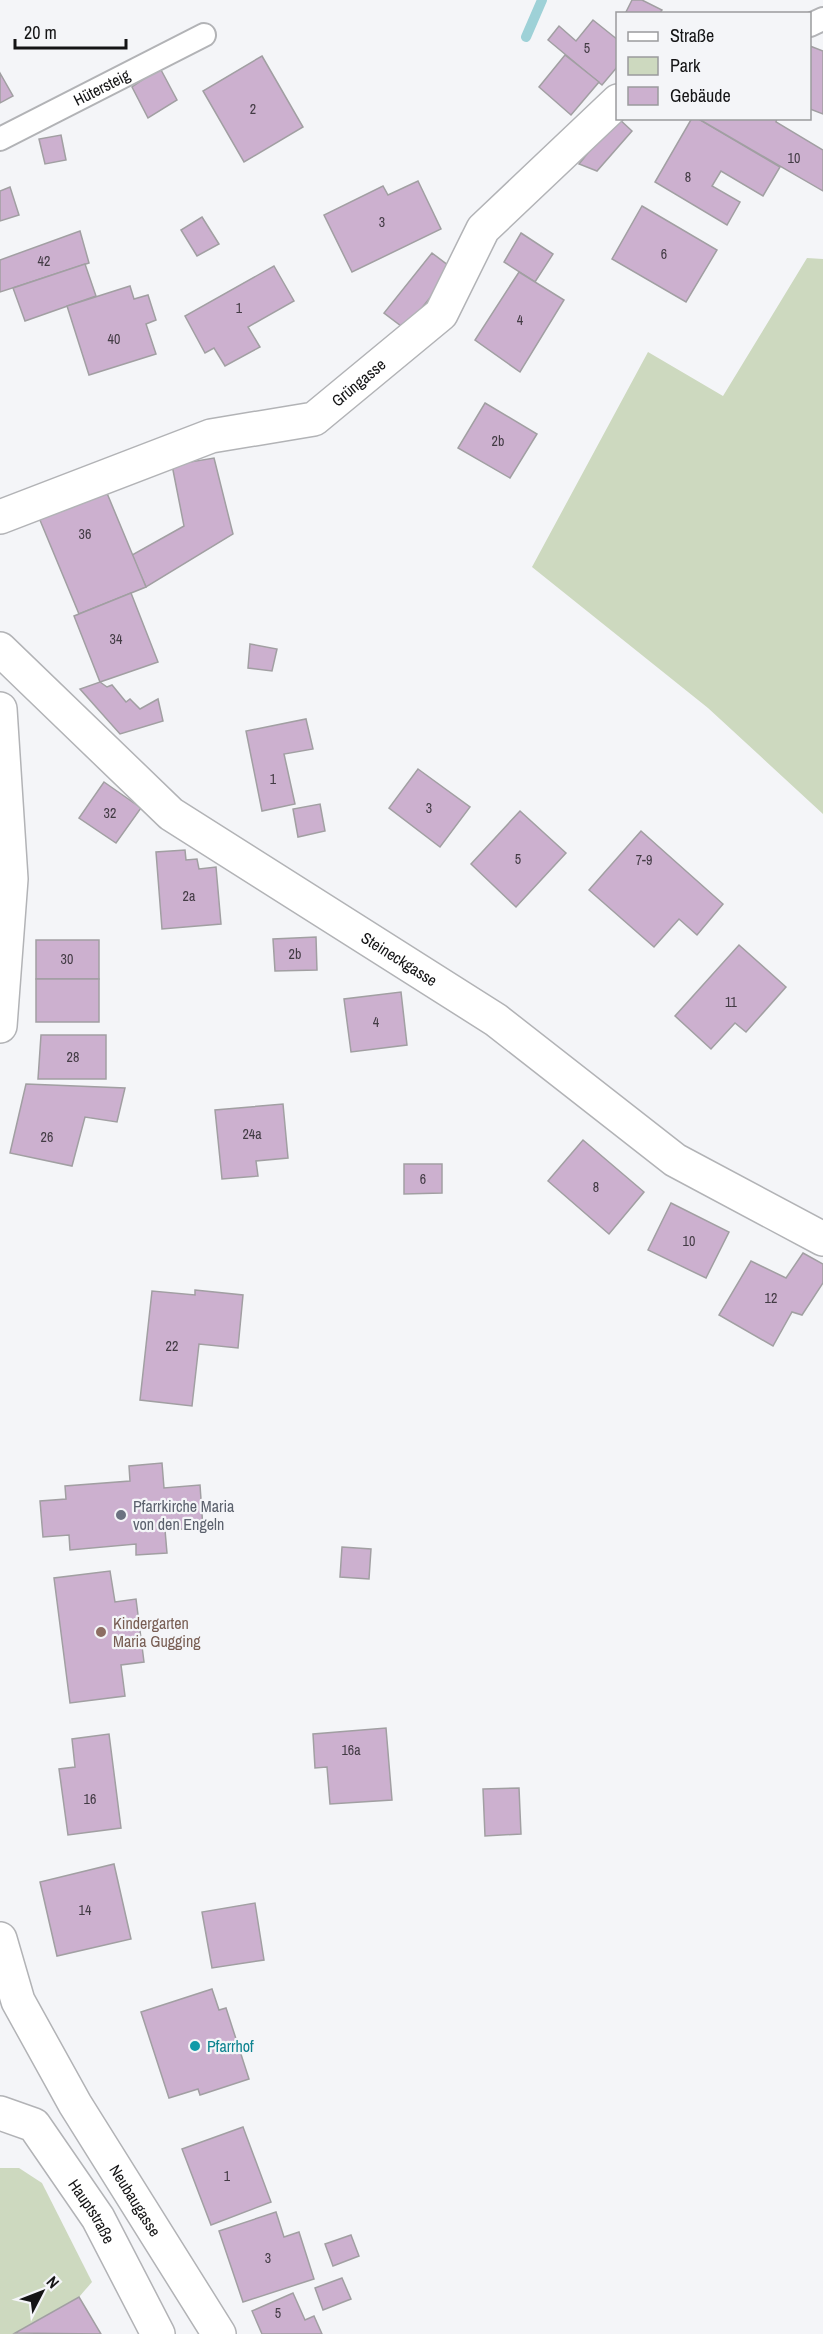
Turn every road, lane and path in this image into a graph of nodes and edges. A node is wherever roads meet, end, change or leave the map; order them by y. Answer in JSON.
{"nodes":[{"id":1,"x":204,"y":35,"type":"dead end"},
{"id":2,"x":616,"y":103,"type":"edge"},
{"id":3,"x":0,"y":139,"type":"edge"},
{"id":4,"x":0,"y":517,"type":"edge"},
{"id":5,"x":0,"y":649,"type":"edge"},
{"id":6,"x":0,"y":709,"type":"edge"},
{"id":7,"x":0,"y":1026,"type":"edge"},
{"id":8,"x":823,"y":1239,"type":"edge"},
{"id":9,"x":0,"y":1939,"type":"edge"},
{"id":10,"x":75,"y":2104,"type":"junction"},
{"id":11,"x":0,"y":2113,"type":"edge"},
{"id":12,"x":34,"y":2125,"type":"junction"},
{"id":13,"x":158,"y":2334,"type":"edge"},
{"id":14,"x":219,"y":2334,"type":"edge"}],
"edges":[{"from":1,"to":3,"type":"lane","name":"Hütersteig"},
{"from":2,"to":4,"type":"street","name":"Grüngasse"},
{"from":5,"to":8,"type":"street","name":"Steineckgasse"},
{"from":6,"to":7,"type":"street"},
{"from":9,"to":10,"type":"street","name":"Neubaugasse"},
{"from":10,"to":12,"type":"street"},
{"from":10,"to":14,"type":"street","name":"Neubaugasse"},
{"from":11,"to":12,"type":"street"},
{"from":12,"to":13,"type":"street","name":"Hauptstraße"}]}
